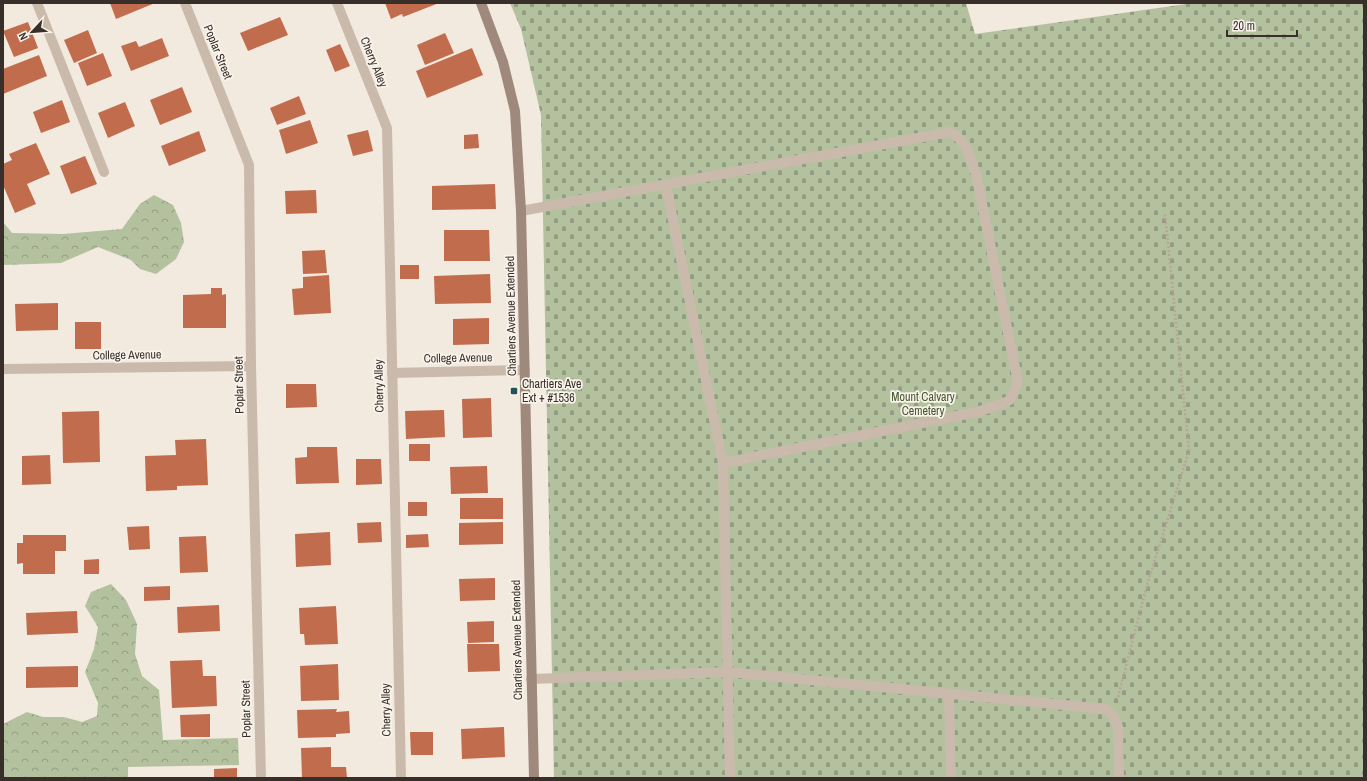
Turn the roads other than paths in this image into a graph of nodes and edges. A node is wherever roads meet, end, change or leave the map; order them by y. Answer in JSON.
{"nodes":[{"id":1,"x":37,"y":3,"type":"edge"},
{"id":2,"x":185,"y":3,"type":"edge"},
{"id":3,"x":337,"y":3,"type":"edge"},
{"id":4,"x":481,"y":3,"type":"edge"},
{"id":5,"x":104,"y":172,"type":"dead end"},
{"id":6,"x":666,"y":186,"type":"junction"},
{"id":7,"x":521,"y":211,"type":"junction"},
{"id":8,"x":251,"y":366,"type":"junction"},
{"id":9,"x":3,"y":369,"type":"edge"},
{"id":10,"x":525,"y":370,"type":"junction"},
{"id":11,"x":392,"y":372,"type":"junction"},
{"id":12,"x":723,"y":463,"type":"junction"},
{"id":13,"x":728,"y":672,"type":"junction"},
{"id":14,"x":531,"y":679,"type":"junction"},
{"id":15,"x":949,"y":694,"type":"junction"},
{"id":16,"x":260,"y":778,"type":"edge"},
{"id":17,"x":401,"y":778,"type":"edge"},
{"id":18,"x":534,"y":778,"type":"edge"},
{"id":19,"x":730,"y":778,"type":"edge"},
{"id":20,"x":950,"y":778,"type":"edge"},
{"id":21,"x":1119,"y":778,"type":"edge"}],
"edges":[{"from":1,"to":5,"type":"street"},
{"from":2,"to":8,"type":"street","name":"Poplar Street"},
{"from":3,"to":11,"type":"street","name":"Cherry Alley"},
{"from":4,"to":7,"type":"street","name":"Chartiers Avenue Extended"},
{"from":6,"to":7,"type":"street"},
{"from":6,"to":12,"type":"street"},
{"from":6,"to":12,"type":"street"},
{"from":7,"to":10,"type":"street","name":"Chartiers Avenue Extended"},
{"from":8,"to":9,"type":"street","name":"College Avenue"},
{"from":8,"to":16,"type":"street","name":"Poplar Street"},
{"from":10,"to":11,"type":"street","name":"College Avenue"},
{"from":10,"to":14,"type":"street","name":"Chartiers Avenue Extended"},
{"from":11,"to":17,"type":"street","name":"Cherry Alley"},
{"from":12,"to":13,"type":"street"},
{"from":13,"to":14,"type":"street"},
{"from":13,"to":15,"type":"street"},
{"from":13,"to":19,"type":"street"},
{"from":14,"to":18,"type":"street","name":"Chartiers Avenue Extended"},
{"from":15,"to":20,"type":"street"},
{"from":15,"to":21,"type":"street"}]}
